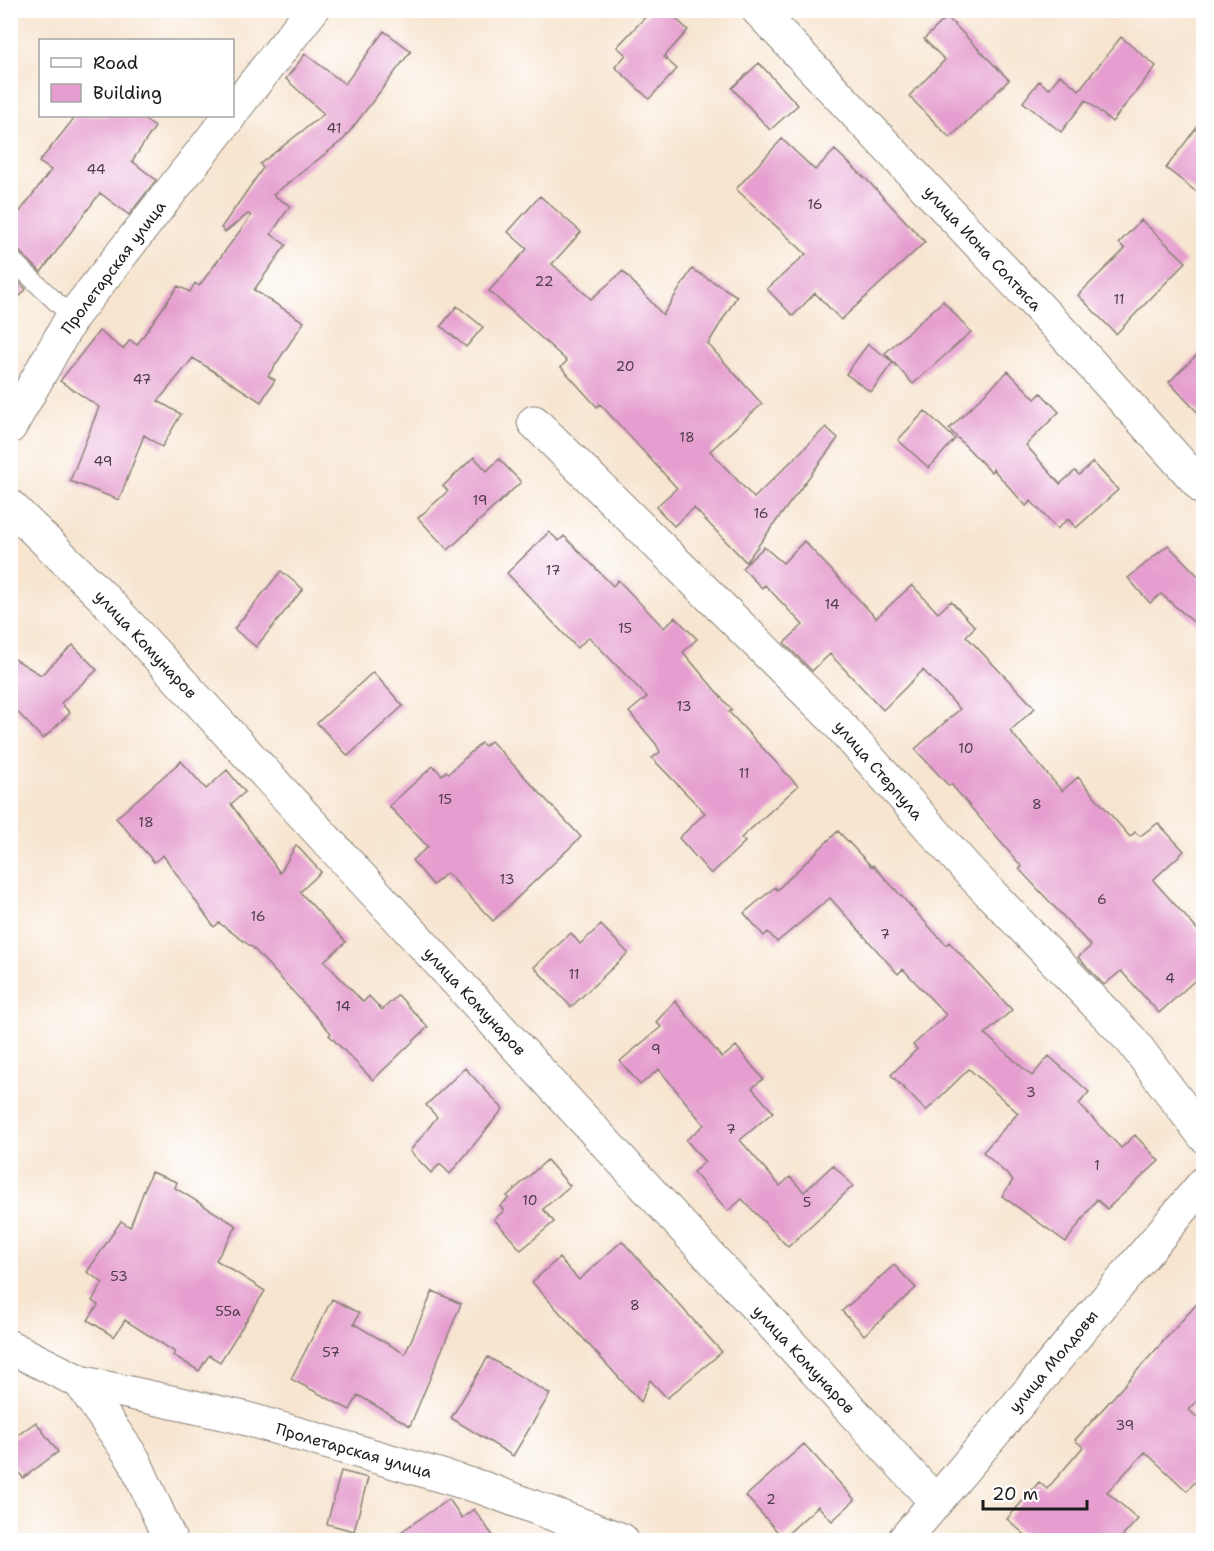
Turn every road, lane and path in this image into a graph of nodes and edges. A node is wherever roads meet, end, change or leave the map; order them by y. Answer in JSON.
{"nodes":[{"id":1,"x":312,"y":10,"type":"edge"},
{"id":2,"x":758,"y":10,"type":"edge"},
{"id":3,"x":234,"y":109,"type":"edge"},
{"id":4,"x":229,"y":117,"type":"edge"},
{"id":5,"x":10,"y":258,"type":"edge"},
{"id":6,"x":72,"y":317,"type":"junction"},
{"id":7,"x":534,"y":422,"type":"dead end"},
{"id":8,"x":10,"y":427,"type":"edge"},
{"id":9,"x":1203,"y":489,"type":"edge"},
{"id":10,"x":10,"y":506,"type":"edge"},
{"id":11,"x":1203,"y":1136,"type":"edge"},
{"id":12,"x":1203,"y":1183,"type":"edge"},
{"id":13,"x":10,"y":1347,"type":"edge"},
{"id":14,"x":80,"y":1382,"type":"junction"},
{"id":15,"x":935,"y":1501,"type":"junction"},
{"id":16,"x":170,"y":1540,"type":"edge"},
{"id":17,"x":622,"y":1540,"type":"edge"},
{"id":18,"x":904,"y":1540,"type":"edge"}],
"edges":[{"from":1,"to":3,"type":"street"},
{"from":2,"to":9,"type":"street","name":"улица Иона Солтыса"},
{"from":4,"to":6,"type":"street","name":"Пролетарская улица"},
{"from":5,"to":6,"type":"lane"},
{"from":6,"to":8,"type":"street","name":"Пролетарская улица"},
{"from":7,"to":11,"type":"street","name":"улица Стерпула"},
{"from":10,"to":15,"type":"street","name":"улица Комунаров"},
{"from":12,"to":15,"type":"street","name":"улица Молдовы"},
{"from":13,"to":14,"type":"street","name":"Пролетарская улица"},
{"from":14,"to":16,"type":"street","name":"Пролетарская улица"},
{"from":14,"to":17,"type":"street","name":"Пролетарская улица"},
{"from":15,"to":18,"type":"street","name":"улица Молдовы"}]}
